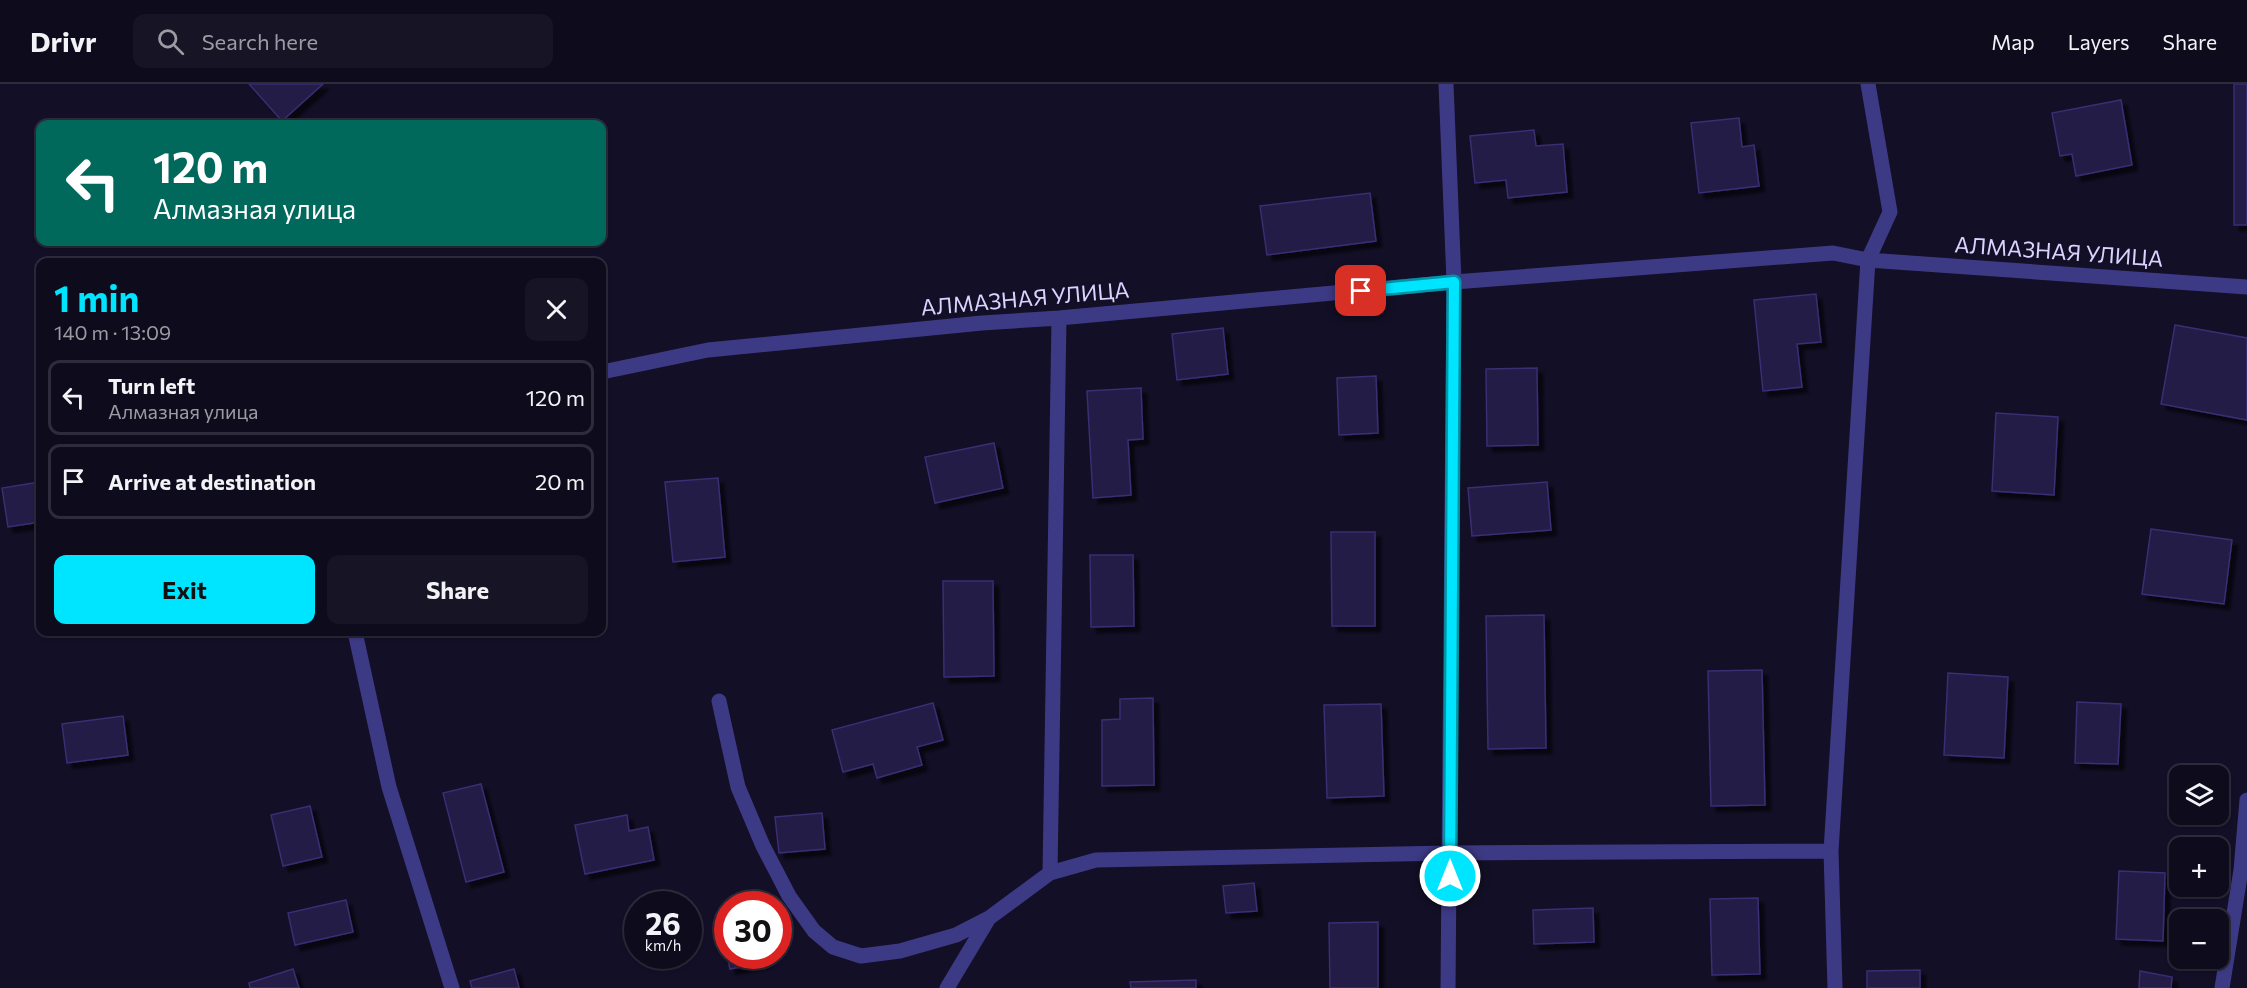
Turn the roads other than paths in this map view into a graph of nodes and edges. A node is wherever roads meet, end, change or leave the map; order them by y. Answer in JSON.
{"nodes":[{"id":1,"x":1446,"y":84,"type":"edge"},
{"id":2,"x":1868,"y":84,"type":"edge"},
{"id":3,"x":1868,"y":260,"type":"junction"},
{"id":4,"x":1454,"y":282,"type":"junction"},
{"id":5,"x":2247,"y":287,"type":"edge"},
{"id":6,"x":1059,"y":318,"type":"junction"},
{"id":7,"x":606,"y":371,"type":"edge"},
{"id":8,"x":356,"y":636,"type":"edge"},
{"id":9,"x":719,"y":701,"type":"dead end"},
{"id":10,"x":2247,"y":800,"type":"edge"},
{"id":11,"x":1831,"y":851,"type":"junction"},
{"id":12,"x":1450,"y":854,"type":"junction"},
{"id":13,"x":1050,"y":873,"type":"junction"},
{"id":14,"x":989,"y":918,"type":"junction"},
{"id":15,"x":452,"y":988,"type":"edge"},
{"id":16,"x":947,"y":988,"type":"edge"},
{"id":17,"x":1448,"y":988,"type":"edge"},
{"id":18,"x":1835,"y":988,"type":"edge"},
{"id":19,"x":2223,"y":988,"type":"edge"}],
"edges":[{"from":1,"to":4,"type":"street"},
{"from":2,"to":3,"type":"street"},
{"from":3,"to":4,"type":"street","name":"АЛМАЗНАЯ УЛИЦА"},
{"from":3,"to":5,"type":"street","name":"АЛМАЗНАЯ УЛИЦА"},
{"from":3,"to":11,"type":"street"},
{"from":4,"to":6,"type":"street","name":"АЛМАЗНАЯ УЛИЦА"},
{"from":4,"to":12,"type":"street"},
{"from":6,"to":7,"type":"street","name":"АЛМАЗНАЯ УЛИЦА"},
{"from":6,"to":13,"type":"street"},
{"from":8,"to":15,"type":"street"},
{"from":9,"to":14,"type":"street"},
{"from":10,"to":19,"type":"street"},
{"from":11,"to":12,"type":"street"},
{"from":11,"to":18,"type":"street"},
{"from":12,"to":13,"type":"street"},
{"from":12,"to":17,"type":"street"},
{"from":13,"to":14,"type":"street"},
{"from":14,"to":16,"type":"street"}]}
